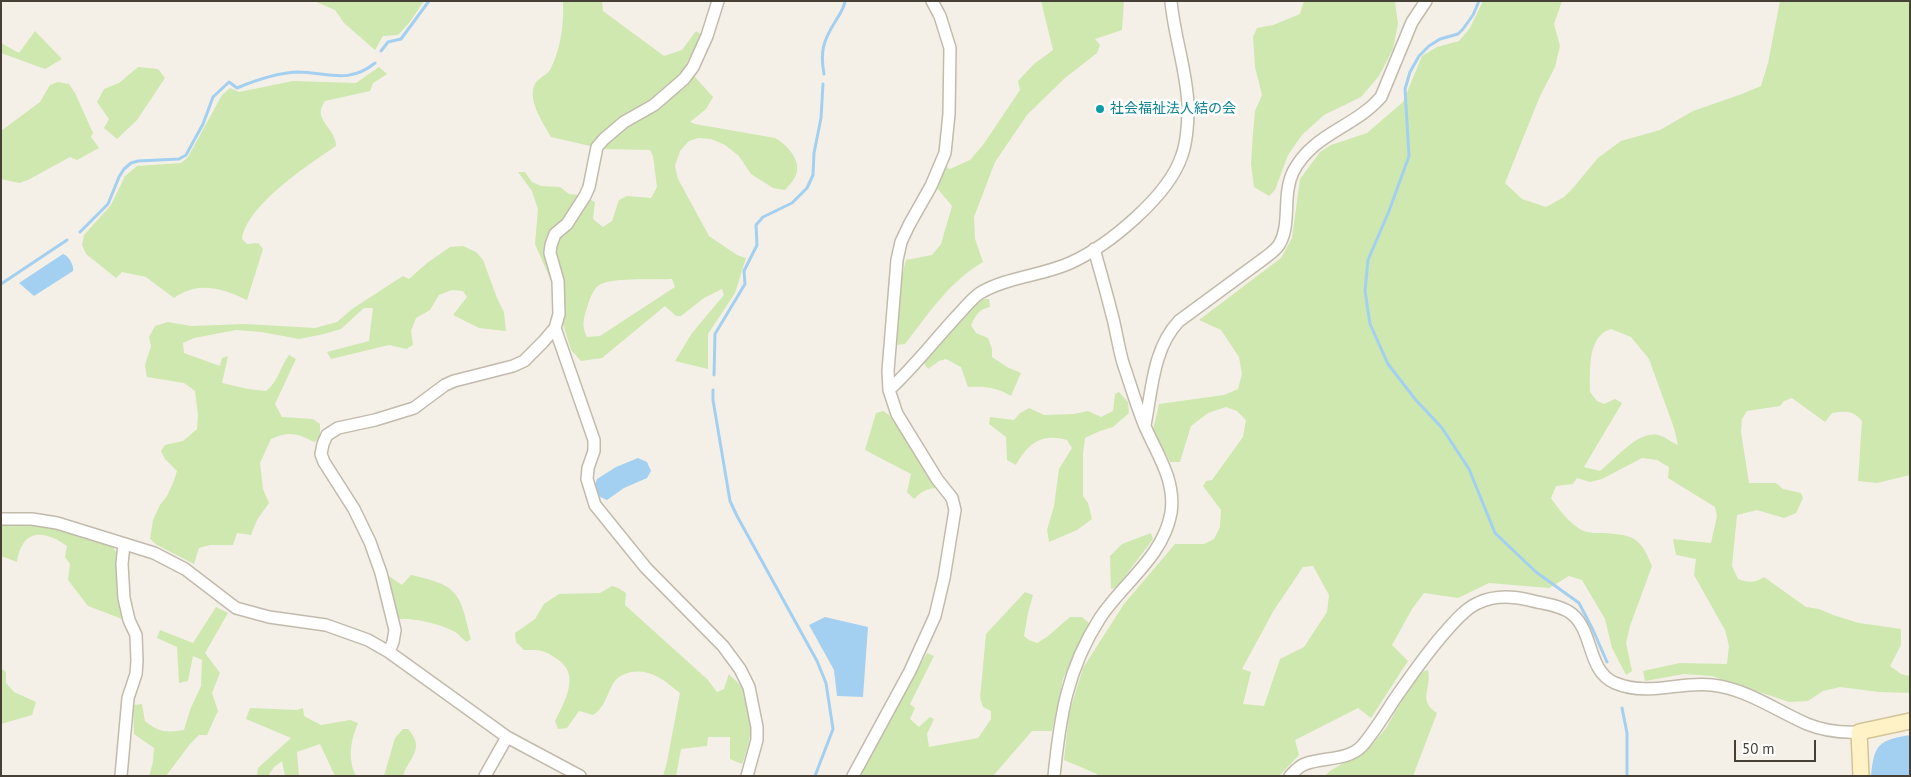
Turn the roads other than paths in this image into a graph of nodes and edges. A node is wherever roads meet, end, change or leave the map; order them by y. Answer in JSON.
{"nodes":[{"id":1,"x":718,"y":1,"type":"edge"},
{"id":2,"x":932,"y":1,"type":"edge"},
{"id":3,"x":1172,"y":1,"type":"edge"},
{"id":4,"x":1426,"y":1,"type":"edge"},
{"id":5,"x":1094,"y":249,"type":"junction"},
{"id":6,"x":555,"y":328,"type":"junction"},
{"id":7,"x":889,"y":390,"type":"junction"},
{"id":8,"x":1145,"y":426,"type":"junction"},
{"id":9,"x":1,"y":519,"type":"edge"},
{"id":10,"x":124,"y":544,"type":"junction"},
{"id":11,"x":389,"y":652,"type":"junction"},
{"id":12,"x":1910,"y":721,"type":"edge"},
{"id":13,"x":1858,"y":732,"type":"junction"},
{"id":14,"x":507,"y":738,"type":"junction"},
{"id":15,"x":121,"y":776,"type":"edge"},
{"id":16,"x":485,"y":776,"type":"edge"},
{"id":17,"x":580,"y":776,"type":"edge"},
{"id":18,"x":746,"y":776,"type":"edge"},
{"id":19,"x":853,"y":776,"type":"edge"},
{"id":20,"x":1054,"y":776,"type":"edge"},
{"id":21,"x":1290,"y":776,"type":"edge"},
{"id":22,"x":1861,"y":776,"type":"edge"}],
"edges":[{"from":1,"to":6,"type":"street"},
{"from":2,"to":7,"type":"street"},
{"from":3,"to":5,"type":"street"},
{"from":4,"to":8,"type":"street"},
{"from":5,"to":7,"type":"street"},
{"from":5,"to":8,"type":"street"},
{"from":6,"to":11,"type":"street"},
{"from":6,"to":18,"type":"street"},
{"from":7,"to":19,"type":"street"},
{"from":8,"to":20,"type":"street"},
{"from":9,"to":10,"type":"street"},
{"from":10,"to":11,"type":"street"},
{"from":10,"to":15,"type":"street"},
{"from":11,"to":14,"type":"street"},
{"from":12,"to":13,"type":"main road"},
{"from":13,"to":21,"type":"street"},
{"from":13,"to":22,"type":"main road"},
{"from":14,"to":16,"type":"street"},
{"from":14,"to":17,"type":"street"}]}
